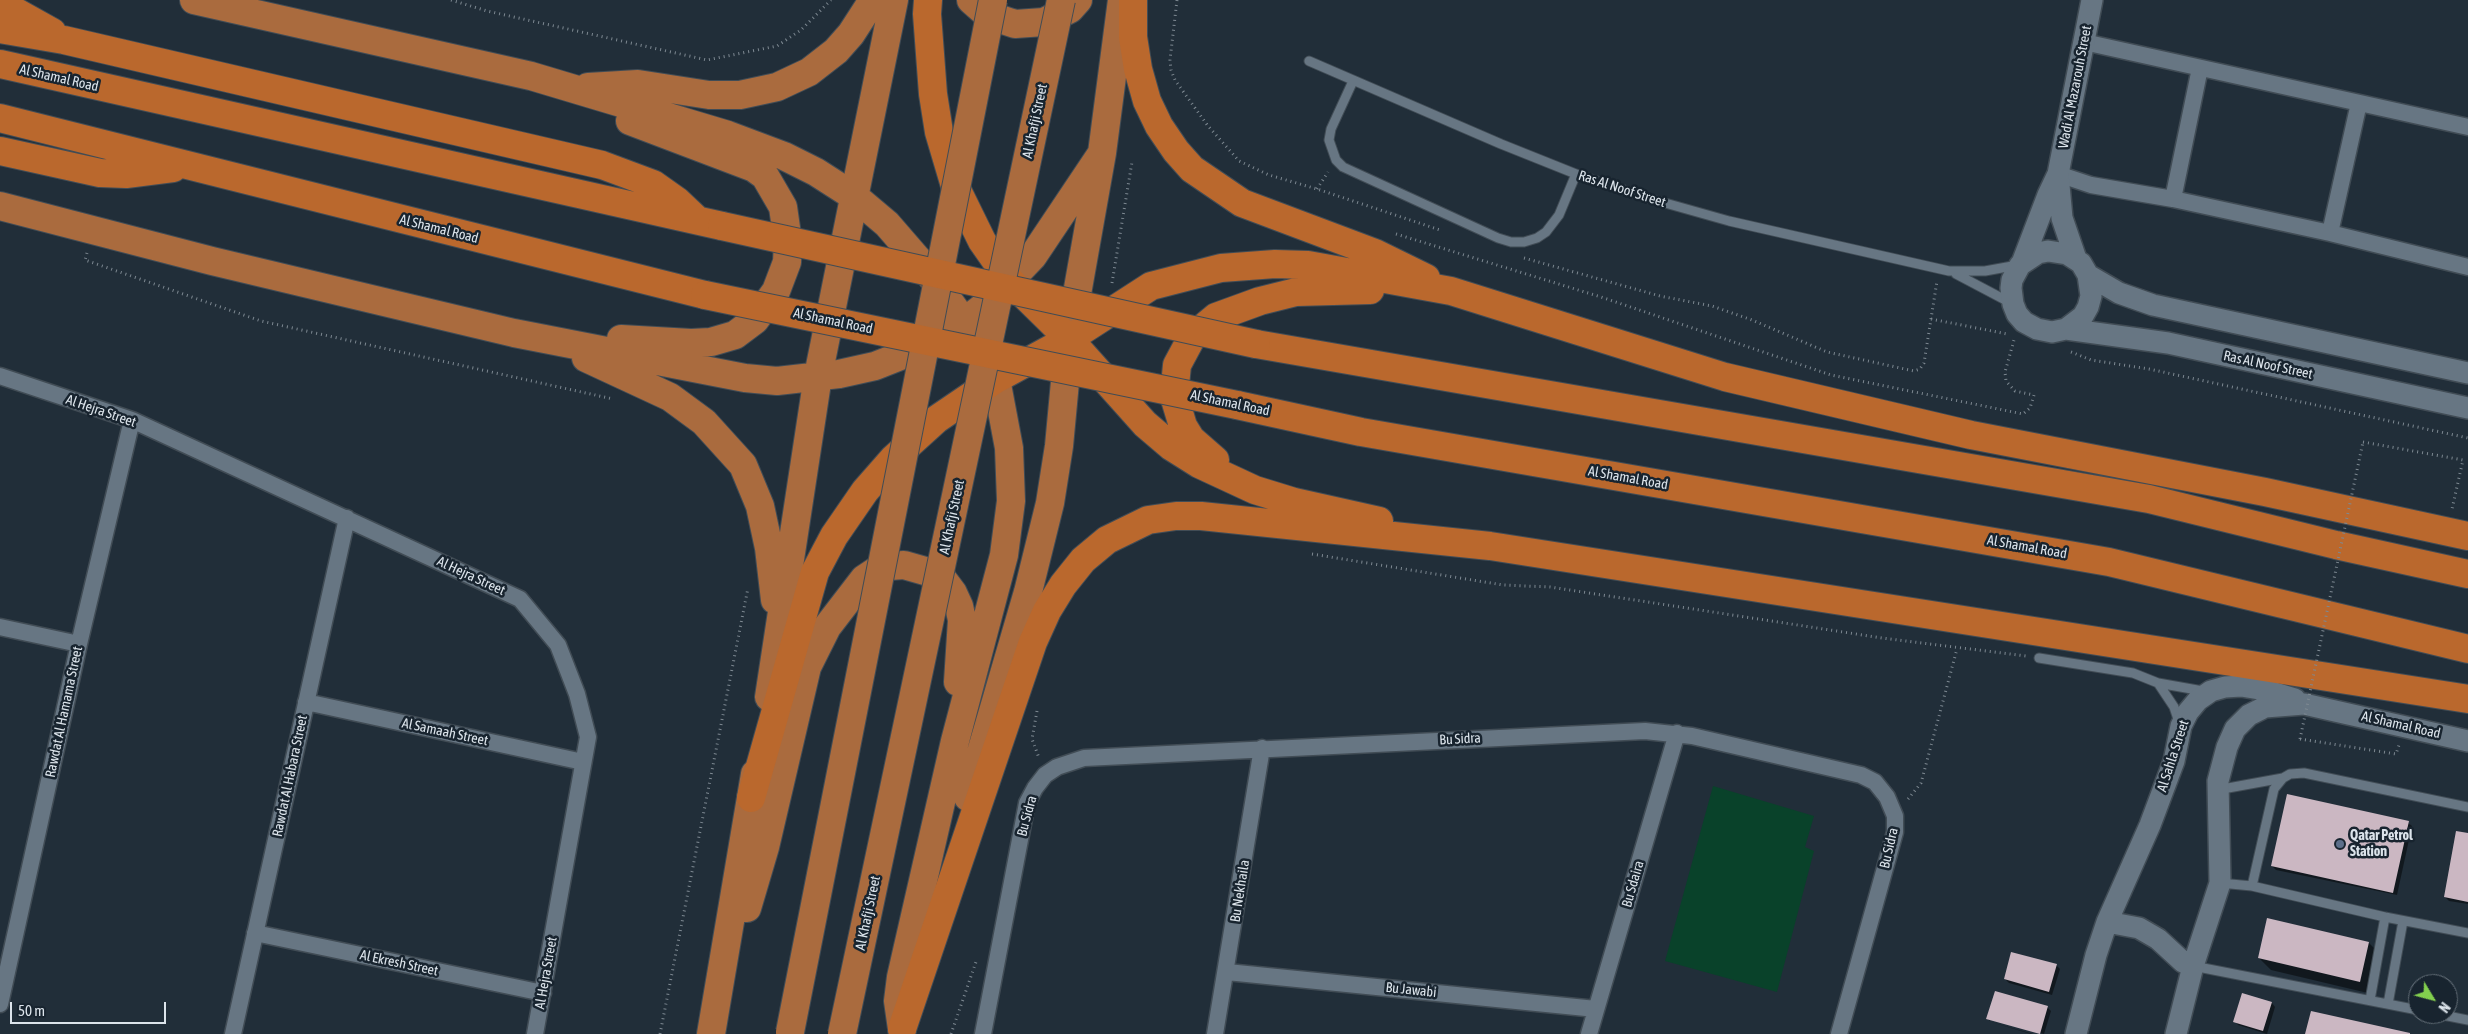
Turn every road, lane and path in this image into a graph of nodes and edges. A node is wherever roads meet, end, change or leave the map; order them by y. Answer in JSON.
{"nodes":[{"id":1,"x":194,"y":0,"type":"edge"},
{"id":2,"x":451,"y":0,"type":"edge"},
{"id":3,"x":831,"y":0,"type":"edge"},
{"id":4,"x":873,"y":0,"type":"edge"},
{"id":5,"x":894,"y":0,"type":"edge"},
{"id":6,"x":928,"y":0,"type":"edge"},
{"id":7,"x":971,"y":0,"type":"edge"},
{"id":8,"x":993,"y":0,"type":"edge"},
{"id":9,"x":1061,"y":0,"type":"edge"},
{"id":10,"x":1078,"y":0,"type":"edge"},
{"id":11,"x":1122,"y":0,"type":"edge"},
{"id":12,"x":1133,"y":0,"type":"edge"},
{"id":13,"x":2092,"y":0,"type":"edge"},
{"id":14,"x":0,"y":3,"type":"edge"},
{"id":15,"x":0,"y":29,"type":"edge"},
{"id":16,"x":64,"y":40,"type":"junction"},
{"id":17,"x":2084,"y":42,"type":"junction"},
{"id":18,"x":1309,"y":61,"type":"dead end"},
{"id":19,"x":0,"y":64,"type":"edge"},
{"id":20,"x":2200,"y":68,"type":"junction"},
{"id":21,"x":1353,"y":80,"type":"junction"},
{"id":22,"x":576,"y":88,"type":"junction"},
{"id":23,"x":2359,"y":103,"type":"junction"},
{"id":24,"x":0,"y":118,"type":"edge"},
{"id":25,"x":2468,"y":128,"type":"edge"},
{"id":26,"x":0,"y":151,"type":"edge"},
{"id":27,"x":1102,"y":153,"type":"junction"},
{"id":28,"x":1132,"y":162,"type":"dead end"},
{"id":29,"x":186,"y":166,"type":"junction"},
{"id":30,"x":1576,"y":174,"type":"junction"},
{"id":31,"x":2058,"y":174,"type":"junction"},
{"id":32,"x":855,"y":197,"type":"junction"},
{"id":33,"x":2173,"y":199,"type":"junction"},
{"id":34,"x":0,"y":206,"type":"edge"},
{"id":35,"x":710,"y":223,"type":"junction"},
{"id":36,"x":93,"y":230,"type":"junction"},
{"id":37,"x":1389,"y":232,"type":"dead end"},
{"id":38,"x":2330,"y":233,"type":"junction"},
{"id":39,"x":2021,"y":264,"type":"junction"},
{"id":40,"x":2082,"y":267,"type":"junction"},
{"id":41,"x":2468,"y":267,"type":"edge"},
{"id":42,"x":1949,"y":271,"type":"junction"},
{"id":43,"x":1010,"y":281,"type":"junction"},
{"id":44,"x":1451,"y":291,"type":"junction"},
{"id":45,"x":2013,"y":304,"type":"junction"},
{"id":46,"x":1109,"y":312,"type":"junction"},
{"id":47,"x":1931,"y":318,"type":"dead end"},
{"id":48,"x":964,"y":322,"type":"junction"},
{"id":49,"x":2059,"y":330,"type":"junction"},
{"id":50,"x":514,"y":333,"type":"junction"},
{"id":51,"x":1069,"y":339,"type":"junction"},
{"id":52,"x":2468,"y":373,"type":"edge"},
{"id":53,"x":0,"y":376,"type":"edge"},
{"id":54,"x":818,"y":376,"type":"junction"},
{"id":55,"x":996,"y":379,"type":"junction"},
{"id":56,"x":620,"y":400,"type":"dead end"},
{"id":57,"x":2468,"y":408,"type":"edge"},
{"id":58,"x":132,"y":420,"type":"junction"},
{"id":59,"x":2468,"y":438,"type":"edge"},
{"id":60,"x":1255,"y":490,"type":"junction"},
{"id":61,"x":347,"y":518,"type":"junction"},
{"id":62,"x":2458,"y":533,"type":"edge"},
{"id":63,"x":1490,"y":546,"type":"junction"},
{"id":64,"x":1311,"y":554,"type":"dead end"},
{"id":65,"x":2468,"y":574,"type":"edge"},
{"id":66,"x":749,"y":584,"type":"dead end"},
{"id":67,"x":0,"y":626,"type":"edge"},
{"id":68,"x":779,"y":640,"type":"junction"},
{"id":69,"x":79,"y":644,"type":"junction"},
{"id":70,"x":1957,"y":649,"type":"junction"},
{"id":71,"x":2468,"y":649,"type":"edge"},
{"id":72,"x":2039,"y":658,"type":"joint"},
{"id":73,"x":2158,"y":683,"type":"junction"},
{"id":74,"x":2211,"y":691,"type":"junction"},
{"id":75,"x":2468,"y":699,"type":"edge"},
{"id":76,"x":1039,"y":701,"type":"dead end"},
{"id":77,"x":306,"y":702,"type":"junction"},
{"id":78,"x":2304,"y":704,"type":"junction"},
{"id":79,"x":2181,"y":726,"type":"junction"},
{"id":80,"x":1677,"y":733,"type":"junction"},
{"id":81,"x":955,"y":741,"type":"junction"},
{"id":82,"x":2468,"y":741,"type":"edge"},
{"id":83,"x":1262,"y":748,"type":"junction"},
{"id":84,"x":2396,"y":754,"type":"dead end"},
{"id":85,"x":583,"y":762,"type":"junction"},
{"id":86,"x":1045,"y":775,"type":"junction"},
{"id":87,"x":2283,"y":778,"type":"junction"},
{"id":88,"x":2217,"y":790,"type":"junction"},
{"id":89,"x":751,"y":798,"type":"junction"},
{"id":90,"x":2468,"y":807,"type":"edge"},
{"id":91,"x":1895,"y":816,"type":"junction"},
{"id":92,"x":2220,"y":883,"type":"junction"},
{"id":93,"x":2252,"y":886,"type":"junction"},
{"id":94,"x":2385,"y":917,"type":"junction"},
{"id":95,"x":2403,"y":920,"type":"junction"},
{"id":96,"x":2107,"y":922,"type":"junction"},
{"id":97,"x":255,"y":933,"type":"junction"},
{"id":98,"x":2468,"y":933,"type":"edge"},
{"id":99,"x":2193,"y":966,"type":"junction"},
{"id":100,"x":1227,"y":972,"type":"junction"},
{"id":101,"x":542,"y":993,"type":"junction"},
{"id":102,"x":2370,"y":1000,"type":"junction"},
{"id":103,"x":0,"y":1004,"type":"edge"},
{"id":104,"x":2388,"y":1004,"type":"junction"},
{"id":105,"x":715,"y":1007,"type":"junction"},
{"id":106,"x":2408,"y":1008,"type":"edge"},
{"id":107,"x":1596,"y":1009,"type":"junction"},
{"id":108,"x":901,"y":1032,"type":"edge"},
{"id":109,"x":789,"y":1033,"type":"edge"},
{"id":110,"x":233,"y":1034,"type":"edge"},
{"id":111,"x":535,"y":1034,"type":"edge"},
{"id":112,"x":660,"y":1034,"type":"edge"},
{"id":113,"x":707,"y":1034,"type":"edge"},
{"id":114,"x":711,"y":1034,"type":"edge"},
{"id":115,"x":842,"y":1034,"type":"edge"},
{"id":116,"x":983,"y":1034,"type":"edge"},
{"id":117,"x":1215,"y":1034,"type":"edge"},
{"id":118,"x":1589,"y":1034,"type":"edge"},
{"id":119,"x":1839,"y":1034,"type":"edge"},
{"id":120,"x":2076,"y":1034,"type":"edge"},
{"id":121,"x":2176,"y":1034,"type":"edge"}],
"edges":[{"from":1,"to":22,"type":"highway"},
{"from":2,"to":3,"type":"path"},
{"from":4,"to":22,"type":"highway"},
{"from":5,"to":32,"type":"highway"},
{"from":6,"to":43,"type":"highway"},
{"from":7,"to":10,"type":"highway"},
{"from":8,"to":109,"type":"highway","bridge":true},
{"from":9,"to":115,"type":"highway","name":"Al Khafji Street","bridge":true},
{"from":11,"to":27,"type":"highway"},
{"from":12,"to":44,"type":"highway"},
{"from":13,"to":17,"type":"street","name":"Wadi Al Mazarouh Street"},
{"from":14,"to":16,"type":"highway"},
{"from":15,"to":16,"type":"highway"},
{"from":16,"to":35,"type":"highway"},
{"from":17,"to":20,"type":"street"},
{"from":17,"to":31,"type":"street","name":"Wadi Al Mazarouh Street"},
{"from":18,"to":21,"type":"lane","name":"Ras Al Noof Street"},
{"from":19,"to":35,"type":"highway","name":"Al Shamal Road"},
{"from":20,"to":23,"type":"street"},
{"from":20,"to":33,"type":"street"},
{"from":21,"to":30,"type":"lane","name":"Ras Al Noof Street"},
{"from":21,"to":30,"type":"lane"},
{"from":22,"to":32,"type":"highway"},
{"from":22,"to":50,"type":"highway"},
{"from":23,"to":25,"type":"street"},
{"from":23,"to":38,"type":"street"},
{"from":24,"to":29,"type":"highway","name":"Al Shamal Road"},
{"from":26,"to":29,"type":"highway"},
{"from":27,"to":43,"type":"highway"},
{"from":27,"to":51,"type":"highway"},
{"from":28,"to":46,"type":"path"},
{"from":29,"to":71,"type":"highway","name":"Al Shamal Road","bridge":true},
{"from":30,"to":42,"type":"lane","name":"Ras Al Noof Street"},
{"from":31,"to":33,"type":"street"},
{"from":31,"to":39,"type":"street","name":"Wadi Al Mazarouh Street"},
{"from":31,"to":40,"type":"street","name":"Wadi Al Mazarouh Street"},
{"from":32,"to":48,"type":"highway"},
{"from":32,"to":54,"type":"highway"},
{"from":33,"to":38,"type":"street"},
{"from":34,"to":36,"type":"highway"},
{"from":35,"to":65,"type":"highway","name":"Al Shamal Road","bridge":true},
{"from":36,"to":50,"type":"highway"},
{"from":36,"to":56,"type":"path"},
{"from":37,"to":47,"type":"path"},
{"from":38,"to":41,"type":"street"},
{"from":39,"to":40,"type":"street"},
{"from":39,"to":42,"type":"lane","name":"Ras Al Noof Street"},
{"from":39,"to":45,"type":"street"},
{"from":40,"to":49,"type":"street"},
{"from":40,"to":52,"type":"street"},
{"from":42,"to":45,"type":"lane","name":"Ras Al Noof Street"},
{"from":43,"to":48,"type":"highway"},
{"from":43,"to":51,"type":"highway"},
{"from":44,"to":46,"type":"highway"},
{"from":44,"to":60,"type":"highway"},
{"from":44,"to":62,"type":"highway"},
{"from":45,"to":49,"type":"street"},
{"from":46,"to":51,"type":"highway"},
{"from":48,"to":54,"type":"highway"},
{"from":48,"to":55,"type":"highway"},
{"from":49,"to":57,"type":"street","name":"Ras Al Noof Street"},
{"from":49,"to":59,"type":"path"},
{"from":50,"to":54,"type":"highway"},
{"from":50,"to":68,"type":"highway"},
{"from":51,"to":55,"type":"highway"},
{"from":51,"to":60,"type":"highway"},
{"from":51,"to":108,"type":"highway"},
{"from":53,"to":58,"type":"street","name":"Al Hejra Street"},
{"from":54,"to":68,"type":"highway"},
{"from":55,"to":81,"type":"highway"},
{"from":55,"to":89,"type":"highway"},
{"from":58,"to":61,"type":"street","name":"Al Hejra Street"},
{"from":58,"to":69,"type":"street","name":"Rawdat Al Hamama Street"},
{"from":60,"to":63,"type":"highway"},
{"from":61,"to":77,"type":"street","name":"Rawdat Al Habara Street"},
{"from":61,"to":85,"type":"street","name":"Al Hejra Street"},
{"from":62,"to":84,"type":"path","bridge":true},
{"from":63,"to":75,"type":"highway"},
{"from":63,"to":108,"type":"highway"},
{"from":64,"to":70,"type":"path"},
{"from":66,"to":112,"type":"path"},
{"from":67,"to":69,"type":"street"},
{"from":68,"to":89,"type":"highway"},
{"from":69,"to":103,"type":"street","name":"Rawdat Al Hamama Street"},
{"from":70,"to":72,"type":"path"},
{"from":70,"to":91,"type":"path"},
{"from":72,"to":73,"type":"lane"},
{"from":73,"to":74,"type":"lane"},
{"from":73,"to":79,"type":"lane"},
{"from":74,"to":78,"type":"street","name":"Al Sahla Street"},
{"from":74,"to":79,"type":"street","name":"Al Sahla Street"},
{"from":76,"to":86,"type":"path"},
{"from":77,"to":85,"type":"street","name":"Al Samaah Street"},
{"from":77,"to":97,"type":"street","name":"Rawdat Al Habara Street"},
{"from":78,"to":82,"type":"street","name":"Al Shamal Road"},
{"from":78,"to":88,"type":"street"},
{"from":79,"to":96,"type":"street","name":"Al Sahla Street"},
{"from":80,"to":83,"type":"street","name":"Bu Sidra"},
{"from":80,"to":91,"type":"street","name":"Bu Sidra"},
{"from":80,"to":107,"type":"street","name":"Bu Sdaira"},
{"from":81,"to":105,"type":"highway"},
{"from":81,"to":108,"type":"highway"},
{"from":83,"to":86,"type":"street","name":"Bu Sidra"},
{"from":83,"to":100,"type":"street","name":"Bu Nekhaila"},
{"from":85,"to":101,"type":"street","name":"Al Hejra Street"},
{"from":86,"to":116,"type":"street","name":"Bu Sidra"},
{"from":87,"to":88,"type":"lane"},
{"from":87,"to":90,"type":"lane"},
{"from":87,"to":93,"type":"lane"},
{"from":88,"to":92,"type":"street"},
{"from":89,"to":105,"type":"highway"},
{"from":91,"to":119,"type":"street","name":"Bu Sidra"},
{"from":92,"to":93,"type":"lane"},
{"from":92,"to":99,"type":"street"},
{"from":93,"to":94,"type":"lane"},
{"from":94,"to":95,"type":"lane"},
{"from":94,"to":102,"type":"lane"},
{"from":95,"to":98,"type":"lane"},
{"from":95,"to":104,"type":"lane"},
{"from":96,"to":99,"type":"street"},
{"from":96,"to":120,"type":"street","name":"Al Sahla Street"},
{"from":97,"to":101,"type":"street","name":"Al Ekresh Street"},
{"from":97,"to":110,"type":"street","name":"Rawdat Al Habara Street"},
{"from":99,"to":102,"type":"lane"},
{"from":99,"to":121,"type":"street"},
{"from":100,"to":107,"type":"street","name":"Bu Jawabi"},
{"from":100,"to":117,"type":"street","name":"Bu Nekhaila"},
{"from":101,"to":111,"type":"street","name":"Al Hejra Street"},
{"from":102,"to":104,"type":"lane"},
{"from":104,"to":106,"type":"lane"},
{"from":105,"to":113,"type":"street"},
{"from":105,"to":114,"type":"highway"},
{"from":107,"to":118,"type":"street","name":"Bu Sdaira"}]}
